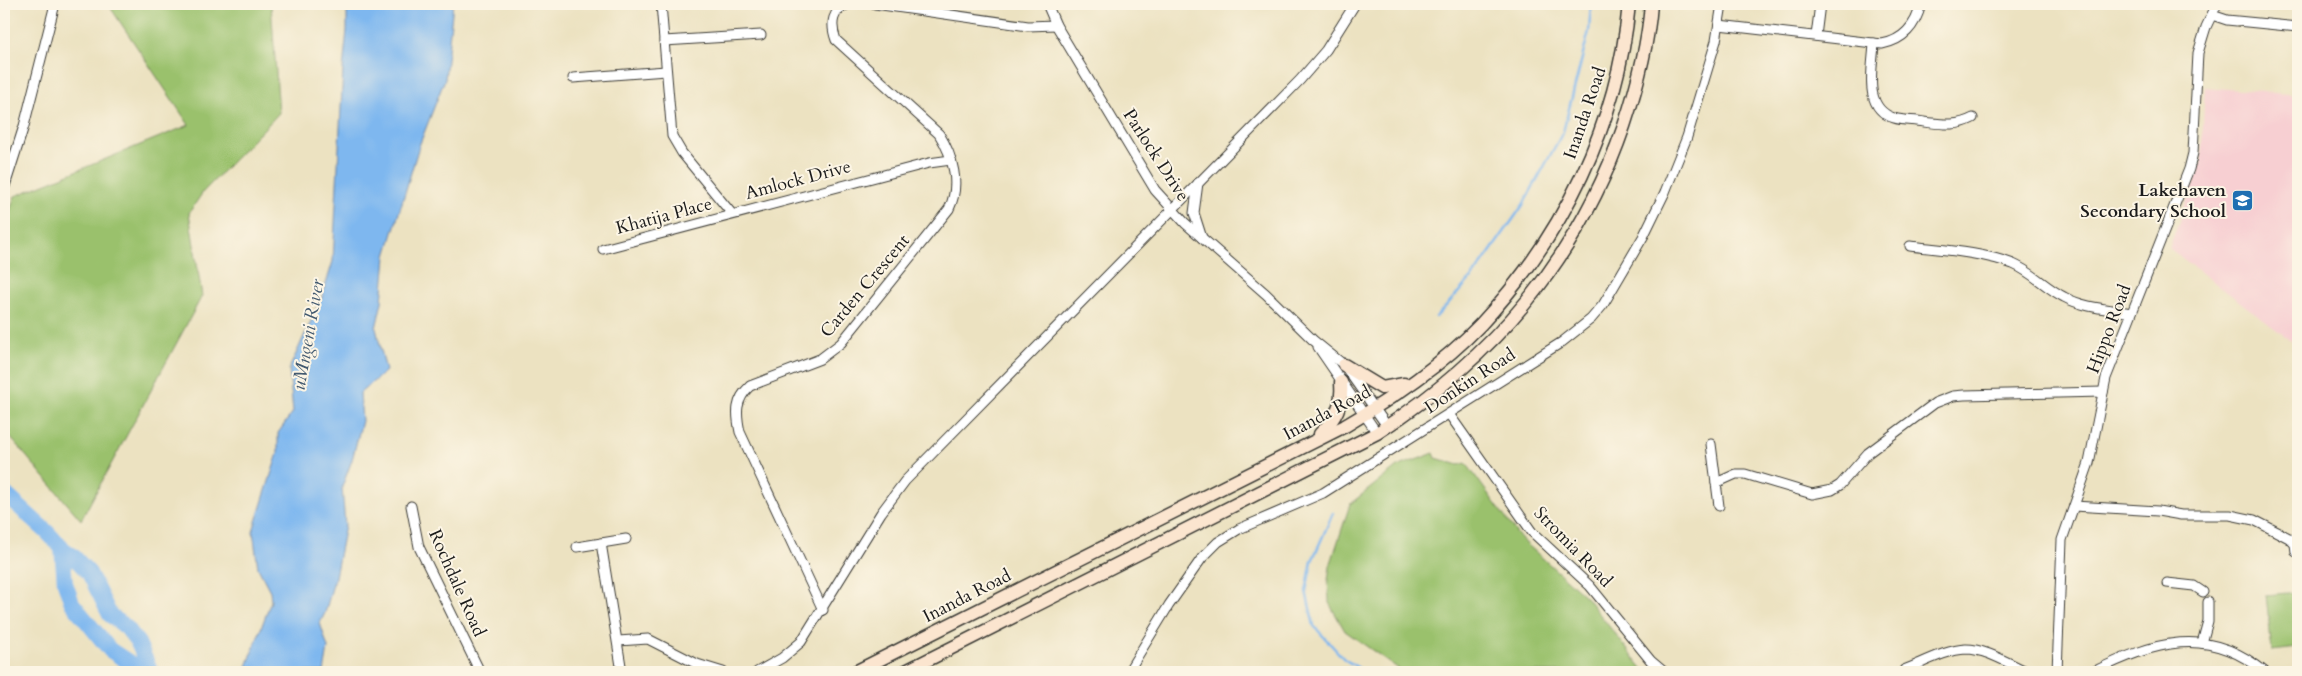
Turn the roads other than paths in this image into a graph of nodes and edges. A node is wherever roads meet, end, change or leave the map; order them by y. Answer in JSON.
{"nodes":[{"id":1,"x":55,"y":4,"type":"edge"},
{"id":2,"x":661,"y":4,"type":"edge"},
{"id":3,"x":849,"y":4,"type":"edge"},
{"id":4,"x":875,"y":4,"type":"edge"},
{"id":5,"x":1047,"y":4,"type":"edge"},
{"id":6,"x":1356,"y":4,"type":"edge"},
{"id":7,"x":1630,"y":4,"type":"edge"},
{"id":8,"x":1651,"y":4,"type":"edge"},
{"id":9,"x":1722,"y":4,"type":"edge"},
{"id":10,"x":1820,"y":4,"type":"edge"},
{"id":11,"x":1921,"y":4,"type":"edge"},
{"id":12,"x":2217,"y":4,"type":"edge"},
{"id":13,"x":2212,"y":15,"type":"junction"},
{"id":14,"x":1056,"y":25,"type":"junction"},
{"id":15,"x":1719,"y":25,"type":"junction"},
{"id":16,"x":2298,"y":27,"type":"edge"},
{"id":17,"x":761,"y":35,"type":"dead end"},
{"id":18,"x":1816,"y":36,"type":"junction"},
{"id":19,"x":664,"y":41,"type":"junction"},
{"id":20,"x":1874,"y":43,"type":"junction"},
{"id":21,"x":666,"y":71,"type":"junction"},
{"id":22,"x":573,"y":78,"type":"dead end"},
{"id":23,"x":1973,"y":118,"type":"dead end"},
{"id":24,"x":951,"y":160,"type":"junction"},
{"id":25,"x":1198,"y":183,"type":"junction"},
{"id":26,"x":4,"y":188,"type":"edge"},
{"id":27,"x":1171,"y":210,"type":"junction"},
{"id":28,"x":732,"y":214,"type":"junction"},
{"id":29,"x":1202,"y":238,"type":"junction"},
{"id":30,"x":1910,"y":246,"type":"dead end"},
{"id":31,"x":603,"y":249,"type":"dead end"},
{"id":32,"x":2131,"y":313,"type":"junction"},
{"id":33,"x":1313,"y":340,"type":"junction"},
{"id":34,"x":1344,"y":365,"type":"junction"},
{"id":35,"x":1415,"y":380,"type":"junction"},
{"id":36,"x":1341,"y":382,"type":"junction"},
{"id":37,"x":2103,"y":392,"type":"junction"},
{"id":38,"x":1376,"y":408,"type":"junction"},
{"id":39,"x":1364,"y":414,"type":"junction"},
{"id":40,"x":1449,"y":414,"type":"junction"},
{"id":41,"x":1382,"y":430,"type":"junction"},
{"id":42,"x":1313,"y":442,"type":"junction"},
{"id":43,"x":1710,"y":444,"type":"dead end"},
{"id":44,"x":1716,"y":483,"type":"junction"},
{"id":45,"x":411,"y":506,"type":"dead end"},
{"id":46,"x":1719,"y":506,"type":"dead end"},
{"id":47,"x":2074,"y":506,"type":"junction"},
{"id":48,"x":626,"y":539,"type":"dead end"},
{"id":49,"x":601,"y":543,"type":"junction"},
{"id":50,"x":577,"y":547,"type":"dead end"},
{"id":51,"x":2296,"y":552,"type":"dead end"},
{"id":52,"x":2167,"y":583,"type":"dead end"},
{"id":53,"x":2203,"y":592,"type":"dead end"},
{"id":54,"x":2208,"y":602,"type":"dead end"},
{"id":55,"x":823,"y":610,"type":"junction"},
{"id":56,"x":618,"y":641,"type":"junction"},
{"id":57,"x":2202,"y":643,"type":"junction"},
{"id":58,"x":1904,"y":670,"type":"dead end"},
{"id":59,"x":480,"y":672,"type":"edge"},
{"id":60,"x":622,"y":672,"type":"edge"},
{"id":61,"x":723,"y":672,"type":"edge"},
{"id":62,"x":760,"y":672,"type":"edge"},
{"id":63,"x":855,"y":672,"type":"edge"},
{"id":64,"x":904,"y":672,"type":"edge"},
{"id":65,"x":1128,"y":672,"type":"edge"},
{"id":66,"x":1664,"y":672,"type":"edge"},
{"id":67,"x":2028,"y":672,"type":"edge"},
{"id":68,"x":2058,"y":672,"type":"edge"},
{"id":69,"x":2094,"y":672,"type":"edge"},
{"id":70,"x":2265,"y":672,"type":"edge"}],
"edges":[{"from":1,"to":26,"type":"street"},
{"from":2,"to":19,"type":"street","name":"Amlock Drive"},
{"from":3,"to":24,"type":"street","name":"Carden Crescent"},
{"from":4,"to":14,"type":"street"},
{"from":5,"to":14,"type":"street","name":"Parlock Drive"},
{"from":6,"to":25,"type":"street"},
{"from":7,"to":35,"type":"main road","name":"Inanda Road"},
{"from":8,"to":41,"type":"main road"},
{"from":9,"to":15,"type":"street","name":"Donkin Road"},
{"from":10,"to":18,"type":"street"},
{"from":11,"to":20,"type":"street"},
{"from":12,"to":13,"type":"street","name":"Hippo Road"},
{"from":13,"to":16,"type":"street"},
{"from":13,"to":32,"type":"street","name":"Hippo Road"},
{"from":14,"to":27,"type":"street","name":"Parlock Drive"},
{"from":15,"to":18,"type":"street"},
{"from":15,"to":40,"type":"street","name":"Donkin Road"},
{"from":17,"to":19,"type":"street"},
{"from":18,"to":20,"type":"street"},
{"from":19,"to":21,"type":"street","name":"Amlock Drive"},
{"from":20,"to":23,"type":"street"},
{"from":21,"to":22,"type":"street"},
{"from":21,"to":28,"type":"street","name":"Amlock Drive"},
{"from":24,"to":28,"type":"street","name":"Amlock Drive"},
{"from":24,"to":55,"type":"street","name":"Carden Crescent"},
{"from":25,"to":27,"type":"street"},
{"from":25,"to":29,"type":"street"},
{"from":27,"to":29,"type":"street","name":"Parlock Drive"},
{"from":27,"to":55,"type":"street"},
{"from":28,"to":31,"type":"street","name":"Khatija Place"},
{"from":29,"to":33,"type":"street","name":"Parlock Drive"},
{"from":30,"to":32,"type":"street"},
{"from":32,"to":37,"type":"street","name":"Hippo Road"},
{"from":33,"to":34,"type":"street","name":"Parlock Drive"},
{"from":33,"to":36,"type":"street","name":"Parlock Drive"},
{"from":34,"to":35,"type":"main road"},
{"from":34,"to":38,"type":"street","name":"Parlock Drive"},
{"from":35,"to":38,"type":"main road","name":"Inanda Road"},
{"from":36,"to":39,"type":"street","name":"Parlock Drive"},
{"from":36,"to":42,"type":"main road"},
{"from":37,"to":44,"type":"street"},
{"from":37,"to":47,"type":"street","name":"Hippo Road"},
{"from":38,"to":39,"type":"main road","name":"Inanda Road"},
{"from":38,"to":41,"type":"street","name":"Parlock Drive"},
{"from":39,"to":41,"type":"street","name":"Parlock Drive"},
{"from":39,"to":42,"type":"main road","name":"Inanda Road"},
{"from":40,"to":65,"type":"street","name":"Donkin Road"},
{"from":40,"to":66,"type":"street","name":"Stromia Road"},
{"from":41,"to":64,"type":"main road"},
{"from":42,"to":63,"type":"main road","name":"Inanda Road"},
{"from":43,"to":44,"type":"street"},
{"from":44,"to":46,"type":"street"},
{"from":45,"to":59,"type":"street","name":"Rochdale Road"},
{"from":47,"to":51,"type":"street"},
{"from":47,"to":68,"type":"street","name":"Hippo Road"},
{"from":48,"to":49,"type":"street"},
{"from":49,"to":50,"type":"street"},
{"from":49,"to":56,"type":"street"},
{"from":52,"to":53,"type":"street"},
{"from":54,"to":57,"type":"street"},
{"from":55,"to":62,"type":"street"},
{"from":56,"to":60,"type":"street"},
{"from":56,"to":61,"type":"street"},
{"from":57,"to":69,"type":"street"},
{"from":57,"to":70,"type":"street"},
{"from":58,"to":67,"type":"street"}]}
